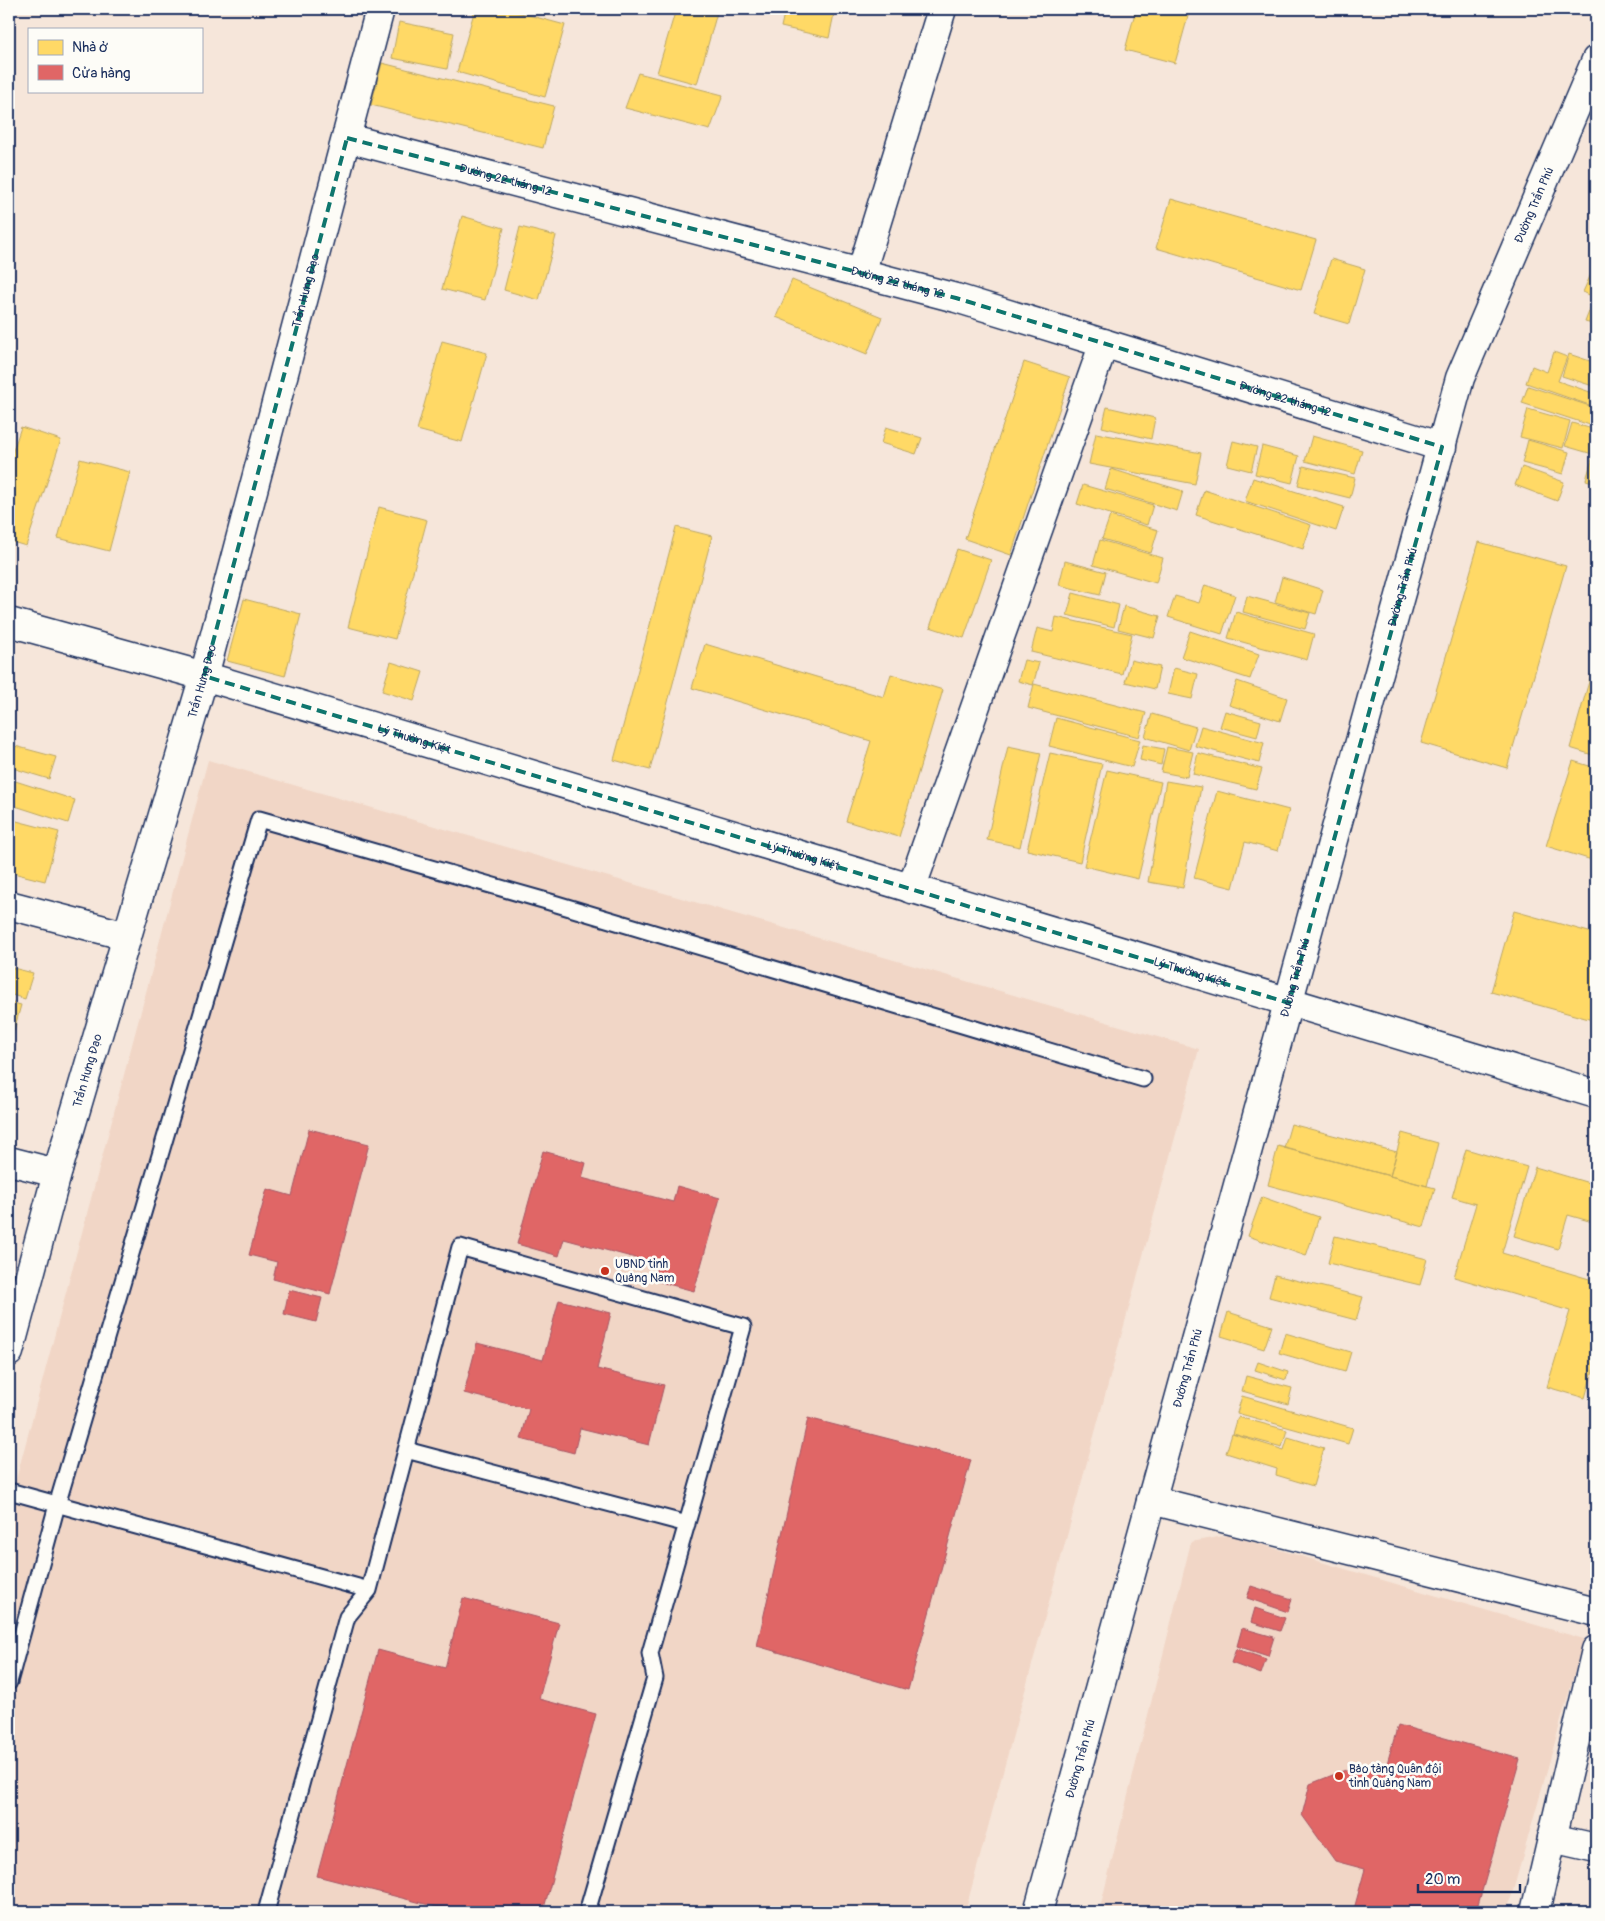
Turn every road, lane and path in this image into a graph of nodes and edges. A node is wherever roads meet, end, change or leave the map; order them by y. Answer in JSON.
{"nodes":[{"id":1,"x":380,"y":9,"type":"edge"},
{"id":2,"x":942,"y":9,"type":"edge"},
{"id":3,"x":1596,"y":60,"type":"edge"},
{"id":4,"x":347,"y":138,"type":"junction"},
{"id":5,"x":861,"y":273,"type":"junction"},
{"id":6,"x":1104,"y":343,"type":"junction"},
{"id":7,"x":1442,"y":447,"type":"junction"},
{"id":8,"x":9,"y":622,"type":"edge"},
{"id":9,"x":204,"y":676,"type":"junction"},
{"id":10,"x":911,"y":889,"type":"junction"},
{"id":11,"x":9,"y":905,"type":"edge"},
{"id":12,"x":127,"y":936,"type":"junction"},
{"id":13,"x":1289,"y":1003,"type":"junction"},
{"id":14,"x":1143,"y":1079,"type":"dead end"},
{"id":15,"x":1596,"y":1094,"type":"edge"},
{"id":16,"x":9,"y":1161,"type":"edge"},
{"id":17,"x":58,"y":1170,"type":"junction"},
{"id":18,"x":9,"y":1352,"type":"edge"},
{"id":19,"x":406,"y":1450,"type":"junction"},
{"id":20,"x":9,"y":1491,"type":"edge"},
{"id":21,"x":1151,"y":1500,"type":"junction"},
{"id":22,"x":57,"y":1505,"type":"junction"},
{"id":23,"x":686,"y":1524,"type":"junction"},
{"id":24,"x":369,"y":1590,"type":"junction"},
{"id":25,"x":1596,"y":1612,"type":"edge"},
{"id":26,"x":1596,"y":1650,"type":"edge"},
{"id":27,"x":9,"y":1682,"type":"edge"},
{"id":28,"x":1588,"y":1726,"type":"edge"},
{"id":29,"x":1552,"y":1838,"type":"junction"},
{"id":30,"x":1596,"y":1848,"type":"edge"},
{"id":31,"x":266,"y":1912,"type":"edge"},
{"id":32,"x":587,"y":1912,"type":"edge"},
{"id":33,"x":1038,"y":1912,"type":"edge"},
{"id":34,"x":1535,"y":1912,"type":"edge"}],
"edges":[{"from":1,"to":4,"type":"street","name":"Trần Hưng Đạo"},
{"from":2,"to":5,"type":"street"},
{"from":3,"to":7,"type":"street","name":"Đường Trần Phú"},
{"from":4,"to":5,"type":"street","name":"Đường 22 tháng 12"},
{"from":4,"to":9,"type":"street","name":"Trần Hưng Đạo"},
{"from":5,"to":6,"type":"street","name":"Đường 22 tháng 12"},
{"from":6,"to":7,"type":"street","name":"Đường 22 tháng 12"},
{"from":6,"to":10,"type":"street"},
{"from":7,"to":13,"type":"street","name":"Đường Trần Phú"},
{"from":8,"to":9,"type":"street","name":"Lý Thường Kiệt"},
{"from":9,"to":10,"type":"street","name":"Lý Thường Kiệt"},
{"from":9,"to":12,"type":"street","name":"Trần Hưng Đạo"},
{"from":10,"to":13,"type":"street","name":"Lý Thường Kiệt"},
{"from":11,"to":12,"type":"street"},
{"from":12,"to":17,"type":"street","name":"Trần Hưng Đạo"},
{"from":13,"to":15,"type":"street","name":"Lý Thường Kiệt"},
{"from":13,"to":21,"type":"street","name":"Đường Trần Phú"},
{"from":14,"to":22,"type":"lane"},
{"from":16,"to":17,"type":"street"},
{"from":17,"to":18,"type":"street","name":"Trần Hưng Đạo"},
{"from":19,"to":23,"type":"lane"},
{"from":19,"to":23,"type":"lane"},
{"from":19,"to":24,"type":"lane"},
{"from":20,"to":22,"type":"lane"},
{"from":21,"to":25,"type":"street"},
{"from":21,"to":33,"type":"street","name":"Đường Trần Phú"},
{"from":22,"to":24,"type":"lane"},
{"from":22,"to":27,"type":"lane"},
{"from":23,"to":32,"type":"lane"},
{"from":24,"to":31,"type":"lane"},
{"from":26,"to":28,"type":"street"},
{"from":28,"to":29,"type":"street"},
{"from":29,"to":30,"type":"street"},
{"from":29,"to":34,"type":"street"}]}
